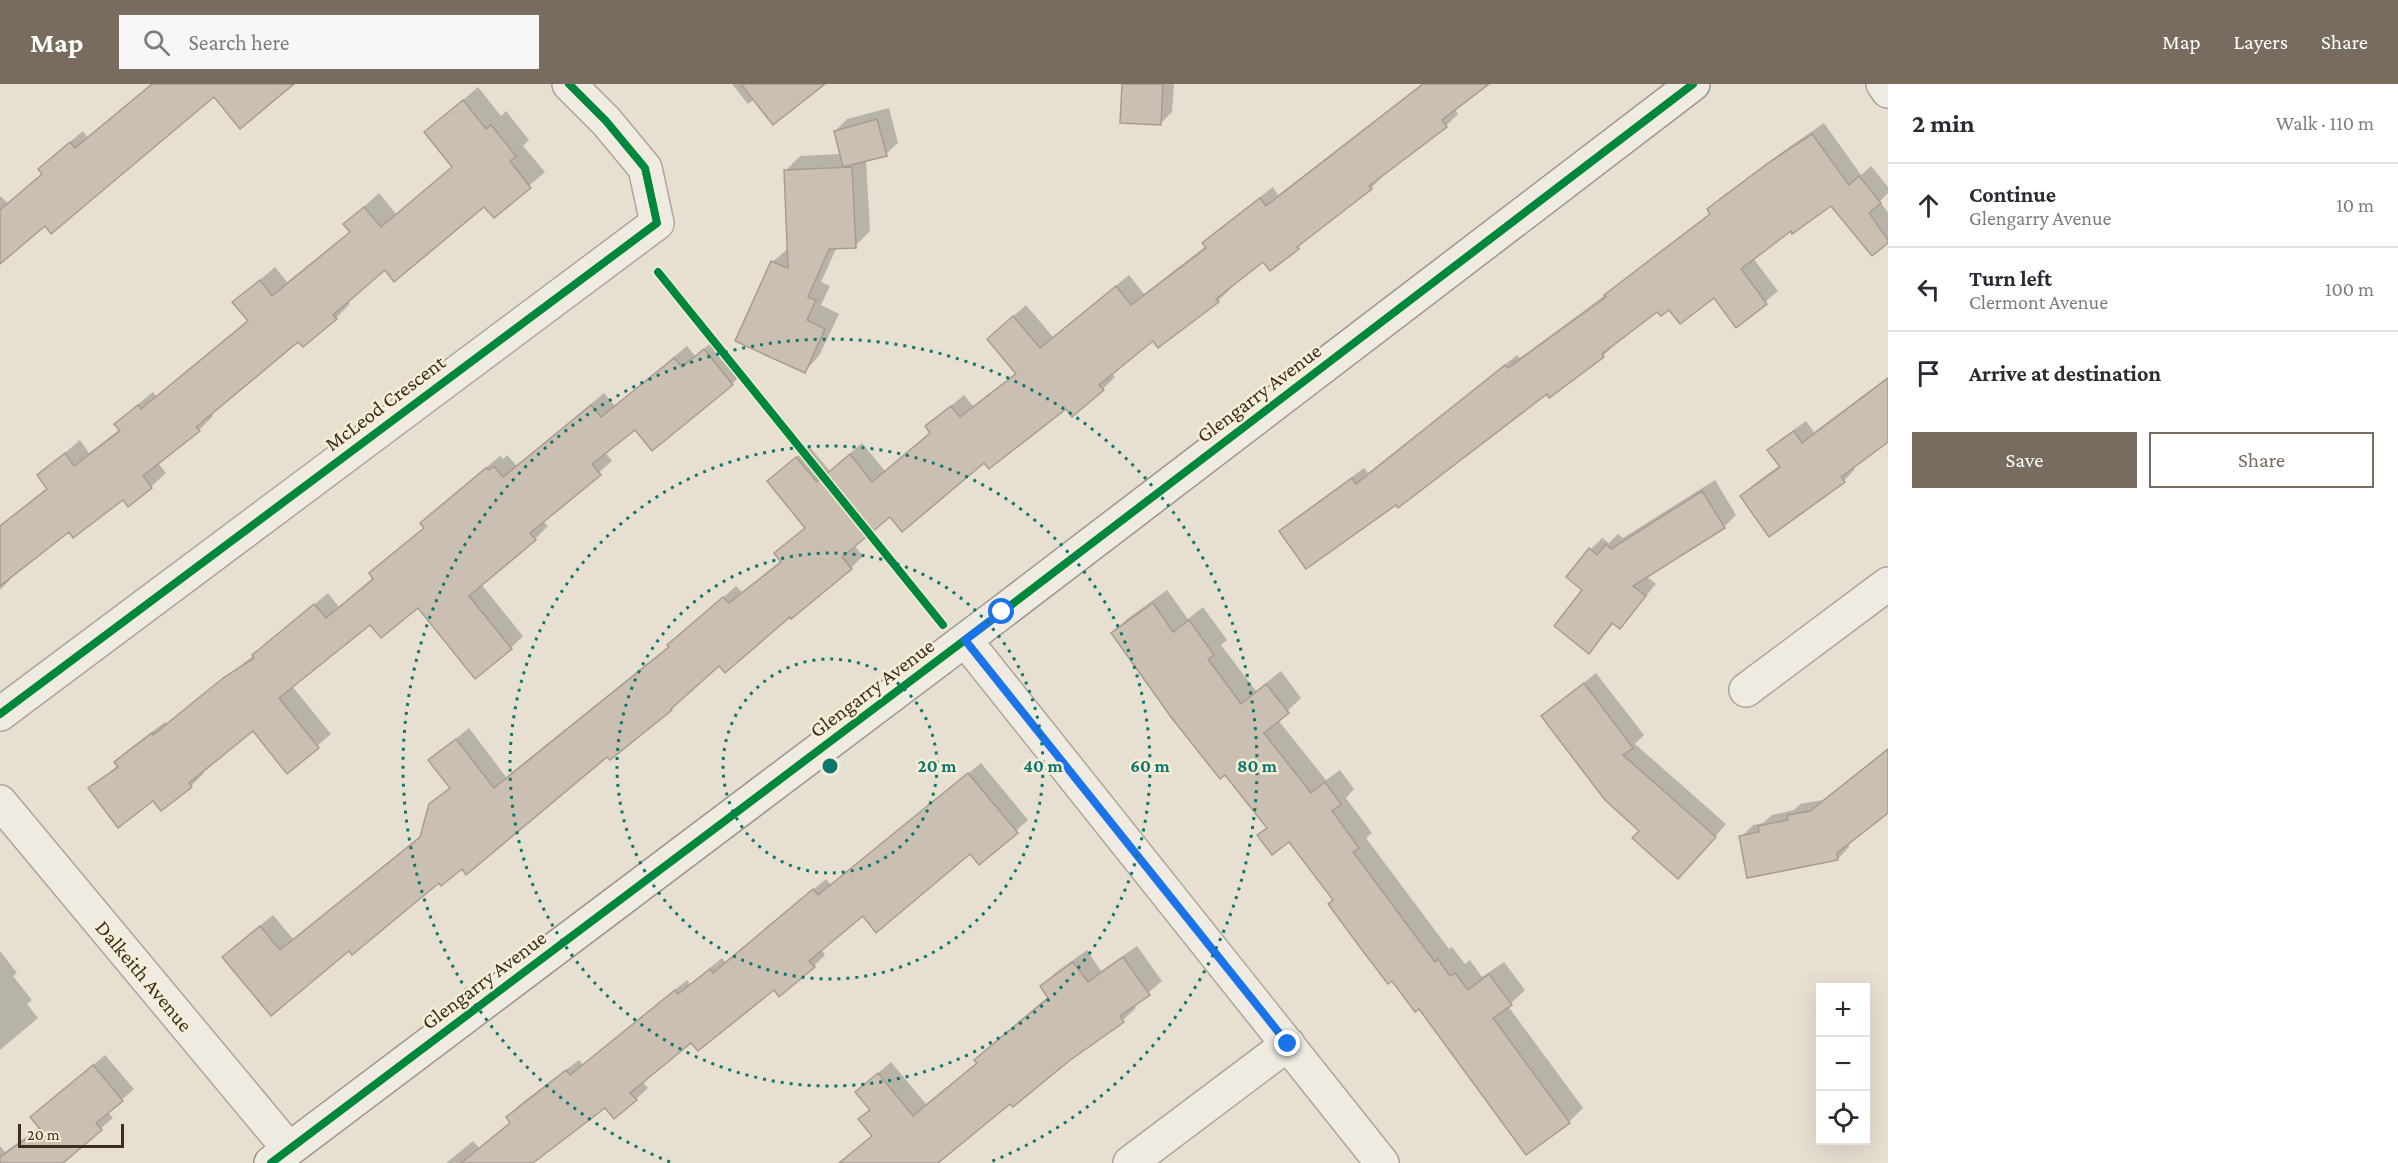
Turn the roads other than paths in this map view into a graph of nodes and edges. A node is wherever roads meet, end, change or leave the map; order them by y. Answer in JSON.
{"nodes":[{"id":1,"x":569,"y":84,"type":"edge"},
{"id":2,"x":1693,"y":84,"type":"edge"},
{"id":3,"x":1883,"y":84,"type":"edge"},
{"id":4,"x":1888,"y":91,"type":"edge"},
{"id":5,"x":1888,"y":584,"type":"edge"},
{"id":6,"x":965,"y":640,"type":"junction"},
{"id":7,"x":1746,"y":690,"type":"dead end"},
{"id":8,"x":0,"y":714,"type":"edge"},
{"id":9,"x":0,"y":802,"type":"edge"},
{"id":10,"x":1288,"y":1044,"type":"junction"},
{"id":11,"x":280,"y":1156,"type":"edge"},
{"id":12,"x":1130,"y":1163,"type":"edge"},
{"id":13,"x":1382,"y":1163,"type":"edge"}],
"edges":[{"from":1,"to":8,"type":"street","name":"McLeod Crescent"},
{"from":2,"to":6,"type":"street","name":"Glengarry Avenue"},
{"from":3,"to":4,"type":"street"},
{"from":5,"to":7,"type":"street"},
{"from":6,"to":10,"type":"street"},
{"from":6,"to":11,"type":"street","name":"Glengarry Avenue"},
{"from":9,"to":11,"type":"street","name":"Dalkeith Avenue"},
{"from":10,"to":12,"type":"street"},
{"from":10,"to":13,"type":"street"}]}
